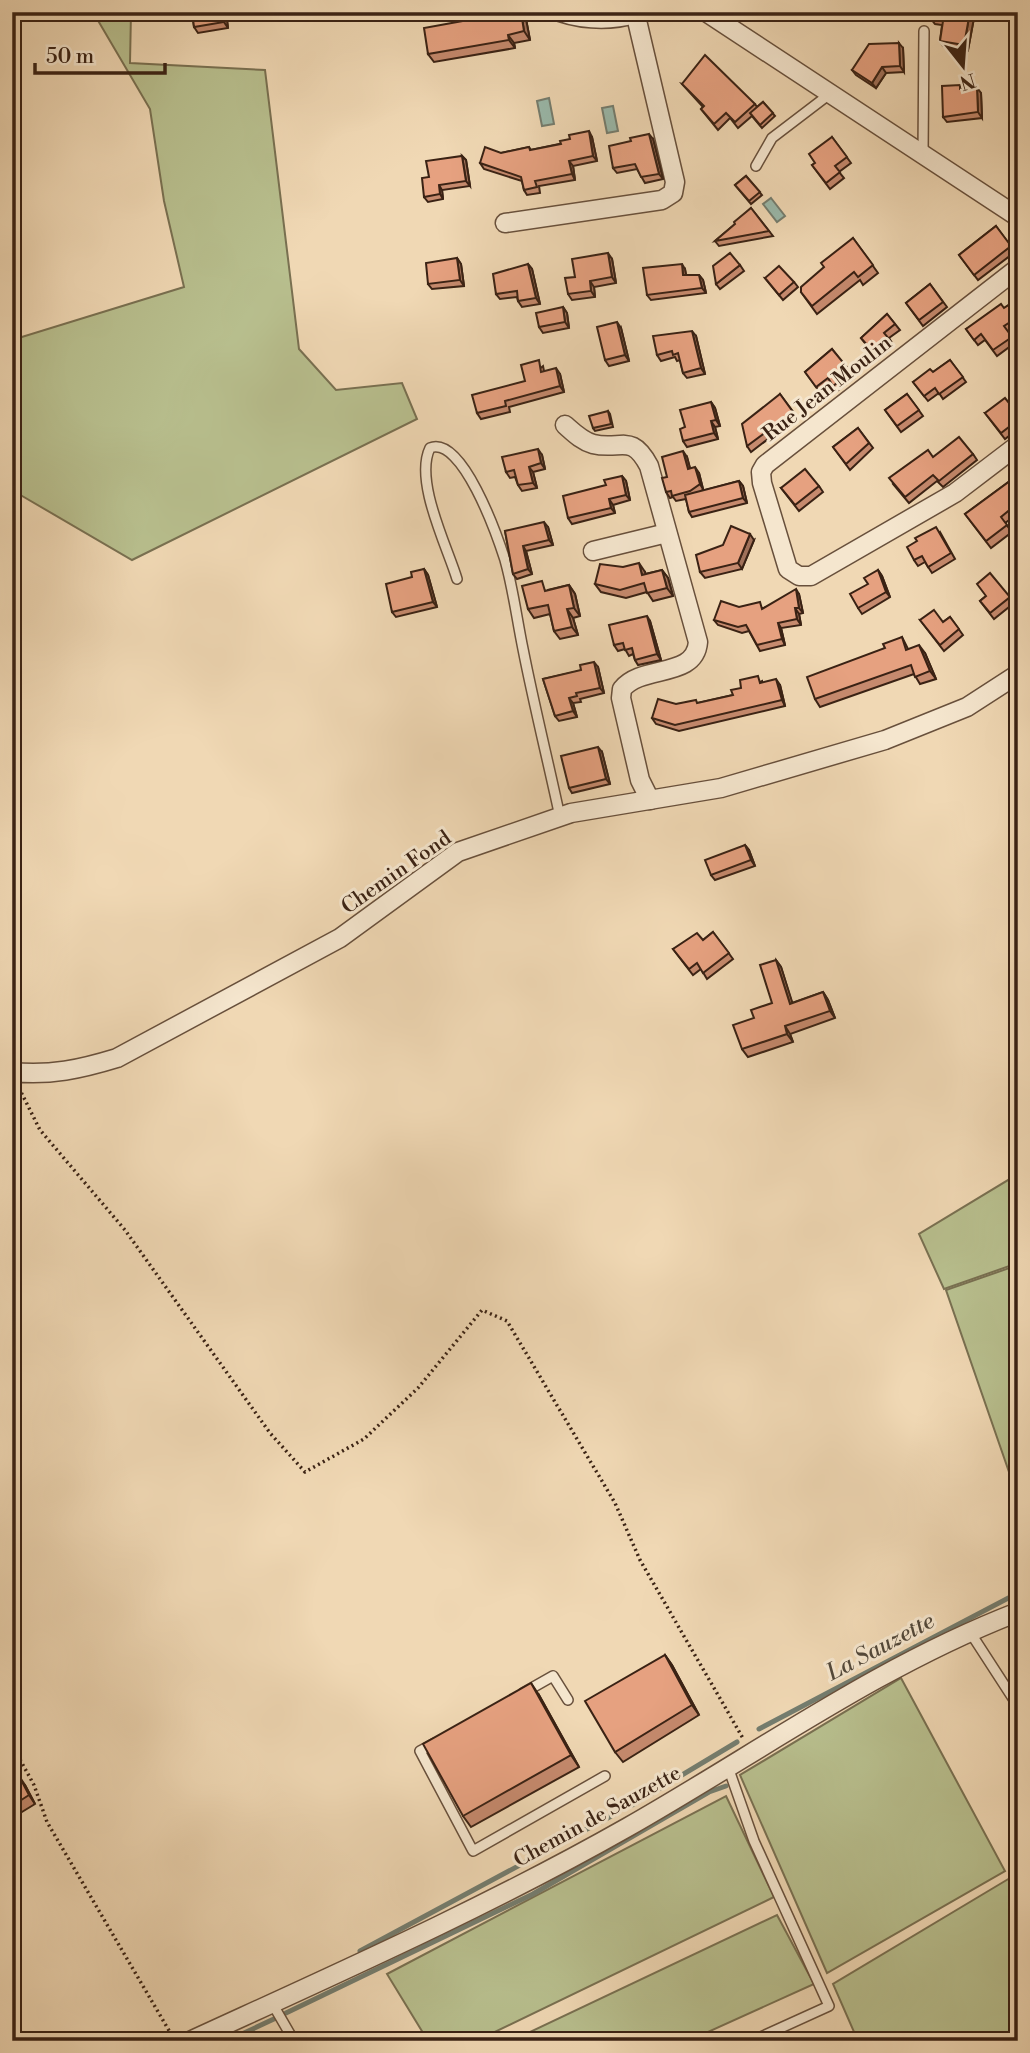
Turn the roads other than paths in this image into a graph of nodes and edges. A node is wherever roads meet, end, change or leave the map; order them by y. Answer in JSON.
{"nodes":[{"id":1,"x":548,"y":12,"type":"edge"},
{"id":2,"x":706,"y":12,"type":"edge"},
{"id":3,"x":635,"y":15,"type":"edge"},
{"id":4,"x":924,"y":31,"type":"dead end"},
{"id":5,"x":831,"y":93,"type":"junction"},
{"id":6,"x":923,"y":154,"type":"junction"},
{"id":7,"x":756,"y":166,"type":"dead end"},
{"id":8,"x":1018,"y":217,"type":"edge"},
{"id":9,"x":505,"y":223,"type":"dead end"},
{"id":10,"x":1018,"y":268,"type":"edge"},
{"id":11,"x":565,"y":425,"type":"dead end"},
{"id":12,"x":1018,"y":444,"type":"edge"},
{"id":13,"x":667,"y":533,"type":"junction"},
{"id":14,"x":593,"y":551,"type":"dead end"},
{"id":15,"x":457,"y":579,"type":"dead end"},
{"id":16,"x":1018,"y":674,"type":"edge"},
{"id":17,"x":650,"y":800,"type":"junction"},
{"id":18,"x":560,"y":817,"type":"junction"},
{"id":19,"x":15,"y":1079,"type":"edge"},
{"id":20,"x":1018,"y":1612,"type":"edge"},
{"id":21,"x":971,"y":1632,"type":"junction"},
{"id":22,"x":516,"y":1697,"type":"edge"},
{"id":23,"x":568,"y":1700,"type":"dead end"},
{"id":24,"x":1018,"y":1706,"type":"edge"},
{"id":25,"x":444,"y":1738,"type":"edge"},
{"id":26,"x":728,"y":1767,"type":"junction"},
{"id":27,"x":605,"y":1776,"type":"dead end"},
{"id":28,"x":272,"y":2003,"type":"junction"},
{"id":29,"x":190,"y":2041,"type":"edge"},
{"id":30,"x":294,"y":2041,"type":"edge"},
{"id":31,"x":752,"y":2041,"type":"edge"}],
"edges":[{"from":1,"to":3,"type":"lane"},
{"from":2,"to":5,"type":"street"},
{"from":3,"to":9,"type":"street"},
{"from":4,"to":6,"type":"lane"},
{"from":5,"to":6,"type":"street"},
{"from":5,"to":7,"type":"lane"},
{"from":6,"to":8,"type":"street"},
{"from":10,"to":12,"type":"street","name":"Rue Jean Moulin"},
{"from":11,"to":13,"type":"street"},
{"from":13,"to":14,"type":"street"},
{"from":13,"to":17,"type":"street"},
{"from":15,"to":18,"type":"lane"},
{"from":16,"to":17,"type":"street","name":"Chemin Fond"},
{"from":17,"to":18,"type":"street","name":"Chemin Fond"},
{"from":18,"to":19,"type":"street","name":"Chemin Fond"},
{"from":20,"to":21,"type":"street","name":"Chemin de Sauzette"},
{"from":21,"to":24,"type":"lane"},
{"from":21,"to":26,"type":"street","name":"Chemin de Sauzette"},
{"from":22,"to":23,"type":"lane"},
{"from":25,"to":27,"type":"lane"},
{"from":26,"to":28,"type":"street","name":"Chemin de Sauzette"},
{"from":26,"to":31,"type":"lane"},
{"from":28,"to":29,"type":"street","name":"Chemin de Sauzette"},
{"from":28,"to":30,"type":"lane"}]}
